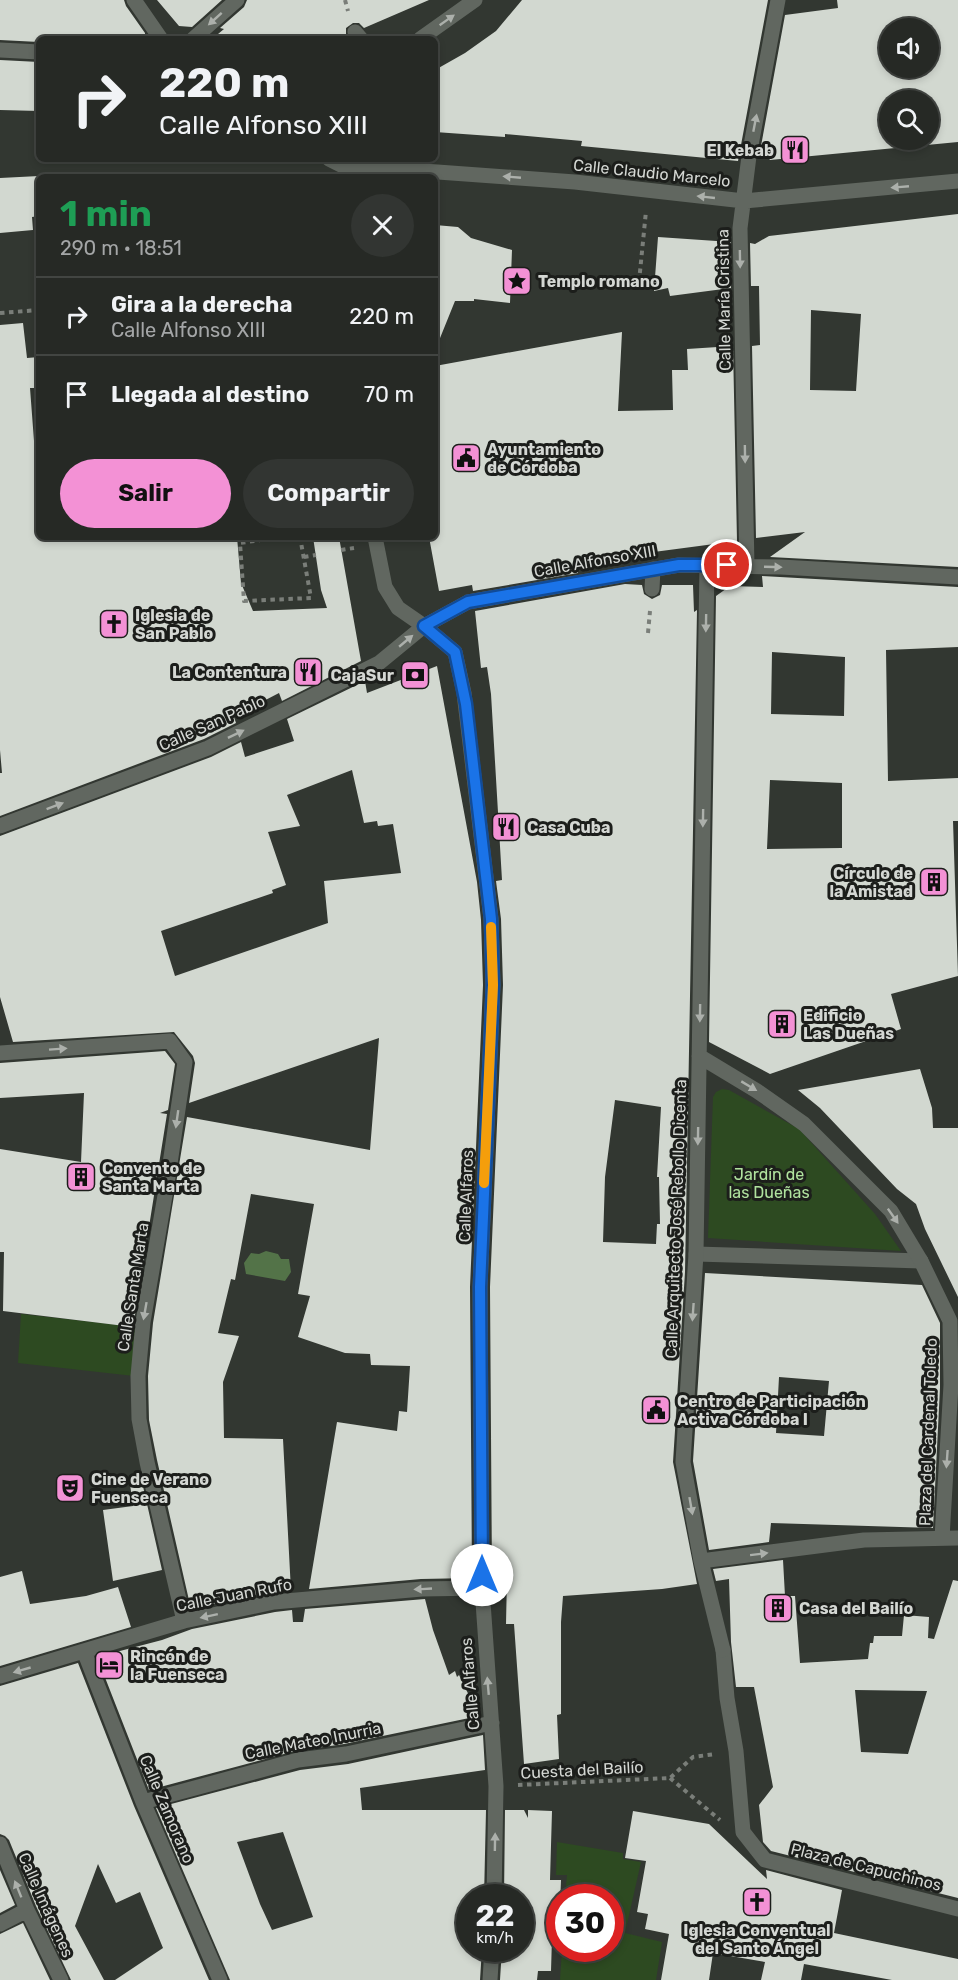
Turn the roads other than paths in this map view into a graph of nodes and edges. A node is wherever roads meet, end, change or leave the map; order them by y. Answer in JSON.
{"nodes":[{"id":1,"x":134,"y":0,"type":"edge"},
{"id":2,"x":237,"y":0,"type":"edge"},
{"id":3,"x":475,"y":0,"type":"edge"},
{"id":4,"x":778,"y":0,"type":"edge"},
{"id":5,"x":159,"y":36,"type":"edge"},
{"id":6,"x":197,"y":36,"type":"edge"},
{"id":7,"x":424,"y":36,"type":"edge"},
{"id":8,"x":0,"y":50,"type":"edge"},
{"id":9,"x":36,"y":51,"type":"edge"},
{"id":10,"x":338,"y":165,"type":"edge"},
{"id":11,"x":958,"y":181,"type":"edge"},
{"id":12,"x":744,"y":201,"type":"junction"},
{"id":13,"x":376,"y":540,"type":"edge"},
{"id":14,"x":707,"y":565,"type":"junction"},
{"id":15,"x":747,"y":566,"type":"junction"},
{"id":16,"x":653,"y":569,"type":"junction"},
{"id":17,"x":958,"y":577,"type":"edge"},
{"id":18,"x":652,"y":589,"type":"dead end"},
{"id":19,"x":424,"y":626,"type":"junction"},
{"id":20,"x":0,"y":826,"type":"edge"},
{"id":21,"x":0,"y":1053,"type":"edge"},
{"id":22,"x":699,"y":1056,"type":"junction"},
{"id":23,"x":696,"y":1254,"type":"junction"},
{"id":24,"x":921,"y":1261,"type":"junction"},
{"id":25,"x":955,"y":1384,"type":"edge"},
{"id":26,"x":958,"y":1538,"type":"edge"},
{"id":27,"x":942,"y":1539,"type":"junction"},
{"id":28,"x":701,"y":1561,"type":"junction"},
{"id":29,"x":482,"y":1588,"type":"junction"},
{"id":30,"x":184,"y":1621,"type":"junction"},
{"id":31,"x":84,"y":1652,"type":"junction"},
{"id":32,"x":0,"y":1676,"type":"edge"},
{"id":33,"x":492,"y":1723,"type":"junction"},
{"id":34,"x":143,"y":1802,"type":"junction"},
{"id":35,"x":0,"y":1844,"type":"edge"},
{"id":36,"x":765,"y":1860,"type":"joint"},
{"id":37,"x":494,"y":1884,"type":"edge"},
{"id":38,"x":958,"y":1909,"type":"edge"},
{"id":39,"x":27,"y":1910,"type":"junction"},
{"id":40,"x":0,"y":1924,"type":"edge"},
{"id":41,"x":491,"y":1962,"type":"edge"},
{"id":42,"x":61,"y":1980,"type":"edge"},
{"id":43,"x":220,"y":1980,"type":"edge"},
{"id":44,"x":490,"y":1980,"type":"edge"}],
"edges":[{"from":1,"to":5,"type":"street"},
{"from":2,"to":6,"type":"street","one_way":true},
{"from":7,"to":3,"type":"street","one_way":true},
{"from":12,"to":4,"type":"street","name":"Calle María Cristina","one_way":true},
{"from":8,"to":9,"type":"street"},
{"from":12,"to":10,"type":"street","name":"Calle Claudio Marcelo","one_way":true},
{"from":11,"to":12,"type":"street","name":"Calle Claudio Marcelo","one_way":true},
{"from":12,"to":15,"type":"street","name":"Calle María Cristina","one_way":true},
{"from":13,"to":19,"type":"street","name":"Calle Alfaros"},
{"from":14,"to":15,"type":"street","name":"Calle Alfonso XIII"},
{"from":14,"to":16,"type":"street","name":"Calle Alfonso XIII"},
{"from":14,"to":22,"type":"street","name":"Calle Arquitecto José Rebollo Dicenta","one_way":true},
{"from":15,"to":17,"type":"street","name":"Calle Alfonso XIII","one_way":true},
{"from":16,"to":18,"type":"street"},
{"from":16,"to":19,"type":"street","name":"Calle Alfonso XIII"},
{"from":20,"to":19,"type":"street","name":"Calle San Pablo","one_way":true},
{"from":19,"to":29,"type":"street","name":"Calle Alfaros"},
{"from":21,"to":30,"type":"street","name":"Calle Santa Marta","one_way":true},
{"from":22,"to":23,"type":"street","name":"Calle Arquitecto José Rebollo Dicenta","one_way":true},
{"from":22,"to":24,"type":"street","name":"Plaza del Cardenal Toledo","one_way":true},
{"from":23,"to":24,"type":"street"},
{"from":23,"to":28,"type":"street","name":"Calle Arquitecto José Rebollo Dicenta","one_way":true},
{"from":24,"to":25,"type":"street","name":"Plaza del Cardenal Toledo"},
{"from":25,"to":27,"type":"street","name":"Plaza del Cardenal Toledo","one_way":true},
{"from":26,"to":27,"type":"street"},
{"from":28,"to":27,"type":"street","one_way":true},
{"from":28,"to":36,"type":"street","name":"Calle Arquitecto José Rebollo Dicenta"},
{"from":29,"to":30,"type":"street","name":"Calle Juan Rufo","one_way":true},
{"from":33,"to":29,"type":"street","name":"Calle Alfaros","one_way":true},
{"from":30,"to":31,"type":"street","name":"Calle Juan Rufo"},
{"from":31,"to":32,"type":"street","name":"Calle Juan Rufo","one_way":true},
{"from":31,"to":34,"type":"street","name":"Calle Zamorano"},
{"from":33,"to":34,"type":"street","name":"Calle Mateo Inurria"},
{"from":37,"to":33,"type":"street","name":"Calle Alfaros","one_way":true},
{"from":34,"to":43,"type":"street","name":"Calle Zamorano"},
{"from":39,"to":35,"type":"street","name":"Calle Imágenes","one_way":true},
{"from":36,"to":38,"type":"street","name":"Plaza de Capuchinos"},
{"from":39,"to":40,"type":"street"},
{"from":39,"to":42,"type":"street","name":"Calle Imágenes"},
{"from":41,"to":44,"type":"street"}]}
